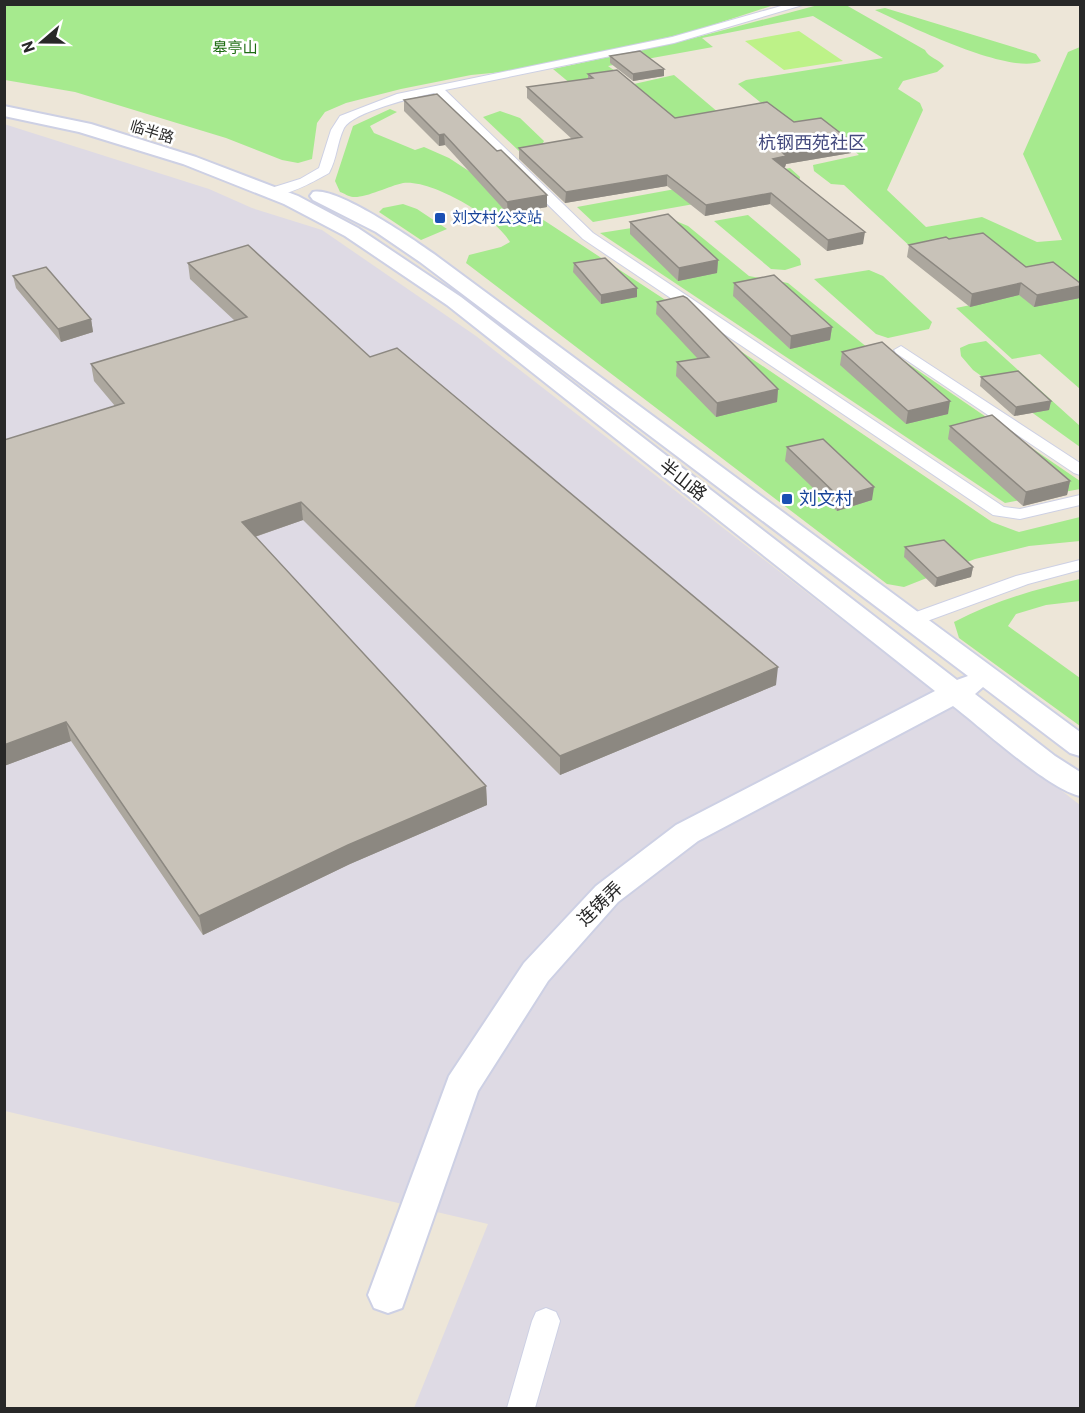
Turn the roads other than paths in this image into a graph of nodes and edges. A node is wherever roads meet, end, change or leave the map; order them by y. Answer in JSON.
{"nodes":[{"id":1,"x":801,"y":4,"type":"edge"},
{"id":2,"x":436,"y":88,"type":"junction"},
{"id":3,"x":4,"y":97,"type":"edge"},
{"id":4,"x":4,"y":111,"type":"edge"},
{"id":5,"x":284,"y":188,"type":"junction"},
{"id":6,"x":901,"y":350,"type":"dead end"},
{"id":7,"x":1080,"y":470,"type":"edge"},
{"id":8,"x":1080,"y":500,"type":"edge"},
{"id":9,"x":1080,"y":565,"type":"edge"},
{"id":10,"x":912,"y":620,"type":"junction"},
{"id":11,"x":987,"y":676,"type":"junction"},
{"id":12,"x":955,"y":693,"type":"junction"},
{"id":13,"x":1080,"y":747,"type":"edge"},
{"id":14,"x":1080,"y":786,"type":"edge"},
{"id":15,"x":388,"y":1295,"type":"dead end"},
{"id":16,"x":546,"y":1321,"type":"dead end"},
{"id":17,"x":521,"y":1408,"type":"edge"}],
"edges":[{"from":1,"to":2,"type":"street"},
{"from":2,"to":5,"type":"street"},
{"from":2,"to":8,"type":"street"},
{"from":3,"to":5,"type":"main road","name":"临半路"},
{"from":4,"to":5,"type":"main road","name":"临半路"},
{"from":5,"to":10,"type":"main road","name":"半山路"},
{"from":5,"to":12,"type":"main road","name":"半山路"},
{"from":6,"to":7,"type":"street"},
{"from":9,"to":10,"type":"street"},
{"from":10,"to":11,"type":"main road","name":"半山路"},
{"from":11,"to":12,"type":"main road","name":"连铸弄"},
{"from":11,"to":13,"type":"main road","name":"半山路"},
{"from":12,"to":14,"type":"main road","name":"半山路"},
{"from":12,"to":15,"type":"main road","name":"连铸弄"},
{"from":16,"to":17,"type":"street"}]}
